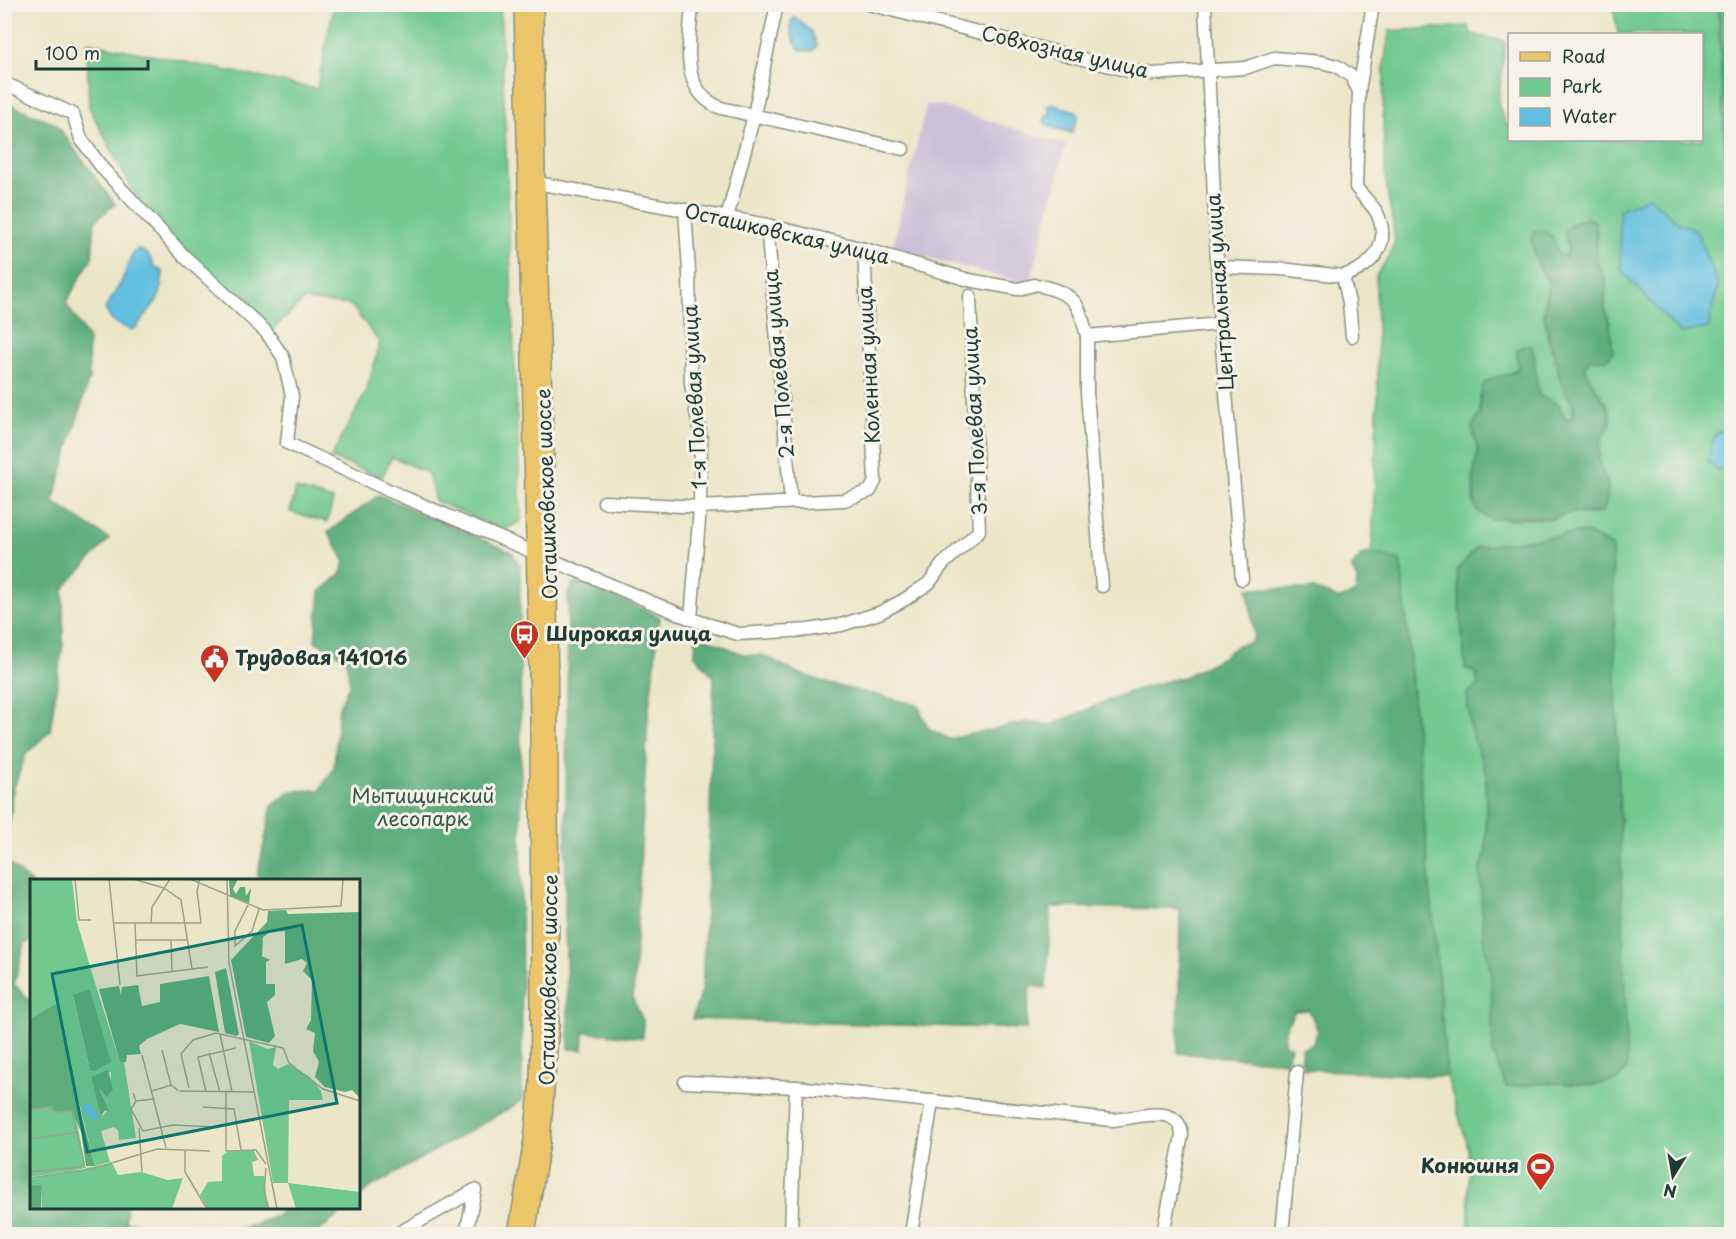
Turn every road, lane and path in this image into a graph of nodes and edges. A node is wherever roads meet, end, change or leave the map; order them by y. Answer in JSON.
{"nodes":[{"id":1,"x":522,"y":4,"type":"edge"},
{"id":2,"x":535,"y":4,"type":"edge"},
{"id":3,"x":692,"y":4,"type":"edge"},
{"id":4,"x":777,"y":4,"type":"edge"},
{"id":5,"x":868,"y":4,"type":"edge"},
{"id":6,"x":1205,"y":4,"type":"edge"},
{"id":7,"x":1372,"y":4,"type":"edge"},
{"id":8,"x":1207,"y":70,"type":"junction"},
{"id":9,"x":4,"y":83,"type":"edge"},
{"id":10,"x":1359,"y":91,"type":"junction"},
{"id":11,"x":754,"y":115,"type":"junction"},
{"id":12,"x":903,"y":149,"type":"dead end"},
{"id":13,"x":537,"y":183,"type":"junction"},
{"id":14,"x":685,"y":210,"type":"junction"},
{"id":15,"x":727,"y":219,"type":"junction"},
{"id":16,"x":767,"y":225,"type":"junction"},
{"id":17,"x":864,"y":249,"type":"junction"},
{"id":18,"x":1218,"y":267,"type":"junction"},
{"id":19,"x":1343,"y":276,"type":"junction"},
{"id":20,"x":970,"y":296,"type":"dead end"},
{"id":21,"x":1220,"y":324,"type":"junction"},
{"id":22,"x":1087,"y":336,"type":"junction"},
{"id":23,"x":1352,"y":336,"type":"dead end"},
{"id":24,"x":604,"y":502,"type":"dead end"},
{"id":25,"x":792,"y":502,"type":"junction"},
{"id":26,"x":700,"y":507,"type":"junction"},
{"id":27,"x":533,"y":551,"type":"junction"},
{"id":28,"x":549,"y":557,"type":"junction"},
{"id":29,"x":1242,"y":579,"type":"dead end"},
{"id":30,"x":1102,"y":586,"type":"dead end"},
{"id":31,"x":691,"y":619,"type":"junction"},
{"id":32,"x":1298,"y":1072,"type":"dead end"},
{"id":33,"x":685,"y":1082,"type":"dead end"},
{"id":34,"x":796,"y":1087,"type":"junction"},
{"id":35,"x":932,"y":1101,"type":"junction"},
{"id":36,"x":397,"y":1234,"type":"edge"},
{"id":37,"x":466,"y":1234,"type":"edge"},
{"id":38,"x":516,"y":1234,"type":"edge"},
{"id":39,"x":527,"y":1234,"type":"edge"},
{"id":40,"x":791,"y":1234,"type":"edge"},
{"id":41,"x":911,"y":1234,"type":"edge"},
{"id":42,"x":1163,"y":1234,"type":"edge"},
{"id":43,"x":1282,"y":1234,"type":"edge"}],
"edges":[{"from":1,"to":27,"type":"main road","name":"Осташковское шоссе"},
{"from":2,"to":13,"type":"main road","name":"Осташковское шоссе"},
{"from":3,"to":11,"type":"street"},
{"from":4,"to":11,"type":"street"},
{"from":5,"to":8,"type":"street","name":"Совхозная улица"},
{"from":6,"to":8,"type":"street","name":"Центральная улица"},
{"from":7,"to":10,"type":"street"},
{"from":8,"to":10,"type":"street","name":"Совхозная улица"},
{"from":8,"to":18,"type":"street","name":"Центральная улица"},
{"from":9,"to":27,"type":"street","name":"3-я Полевая улица"},
{"from":10,"to":19,"type":"street"},
{"from":11,"to":12,"type":"street"},
{"from":11,"to":15,"type":"street"},
{"from":13,"to":14,"type":"street","name":"Осташковская улица"},
{"from":13,"to":28,"type":"main road","name":"Осташковское шоссе"},
{"from":14,"to":15,"type":"street","name":"Осташковская улица"},
{"from":14,"to":26,"type":"street","name":"1-я Полевая улица"},
{"from":15,"to":16,"type":"street","name":"Осташковская улица"},
{"from":16,"to":17,"type":"street","name":"Осташковская улица"},
{"from":16,"to":25,"type":"street","name":"2-я Полевая улица"},
{"from":17,"to":22,"type":"street","name":"Осташковская улица"},
{"from":17,"to":25,"type":"street","name":"Коленная улица"},
{"from":18,"to":19,"type":"street"},
{"from":18,"to":21,"type":"street","name":"Центральная улица"},
{"from":19,"to":23,"type":"street"},
{"from":20,"to":31,"type":"street","name":"3-я Полевая улица"},
{"from":21,"to":22,"type":"street"},
{"from":21,"to":29,"type":"street","name":"Центральная улица"},
{"from":22,"to":30,"type":"street"},
{"from":24,"to":26,"type":"street"},
{"from":25,"to":26,"type":"street"},
{"from":26,"to":31,"type":"street","name":"1-я Полевая улица"},
{"from":27,"to":28,"type":"street","name":"3-я Полевая улица"},
{"from":27,"to":38,"type":"main road","name":"Осташковское шоссе"},
{"from":28,"to":31,"type":"street","name":"3-я Полевая улица"},
{"from":28,"to":39,"type":"main road","name":"Осташковское шоссе"},
{"from":32,"to":43,"type":"street"},
{"from":33,"to":34,"type":"street"},
{"from":34,"to":35,"type":"street"},
{"from":34,"to":40,"type":"street"},
{"from":35,"to":41,"type":"street"},
{"from":35,"to":42,"type":"street"},
{"from":36,"to":37,"type":"street"}]}
